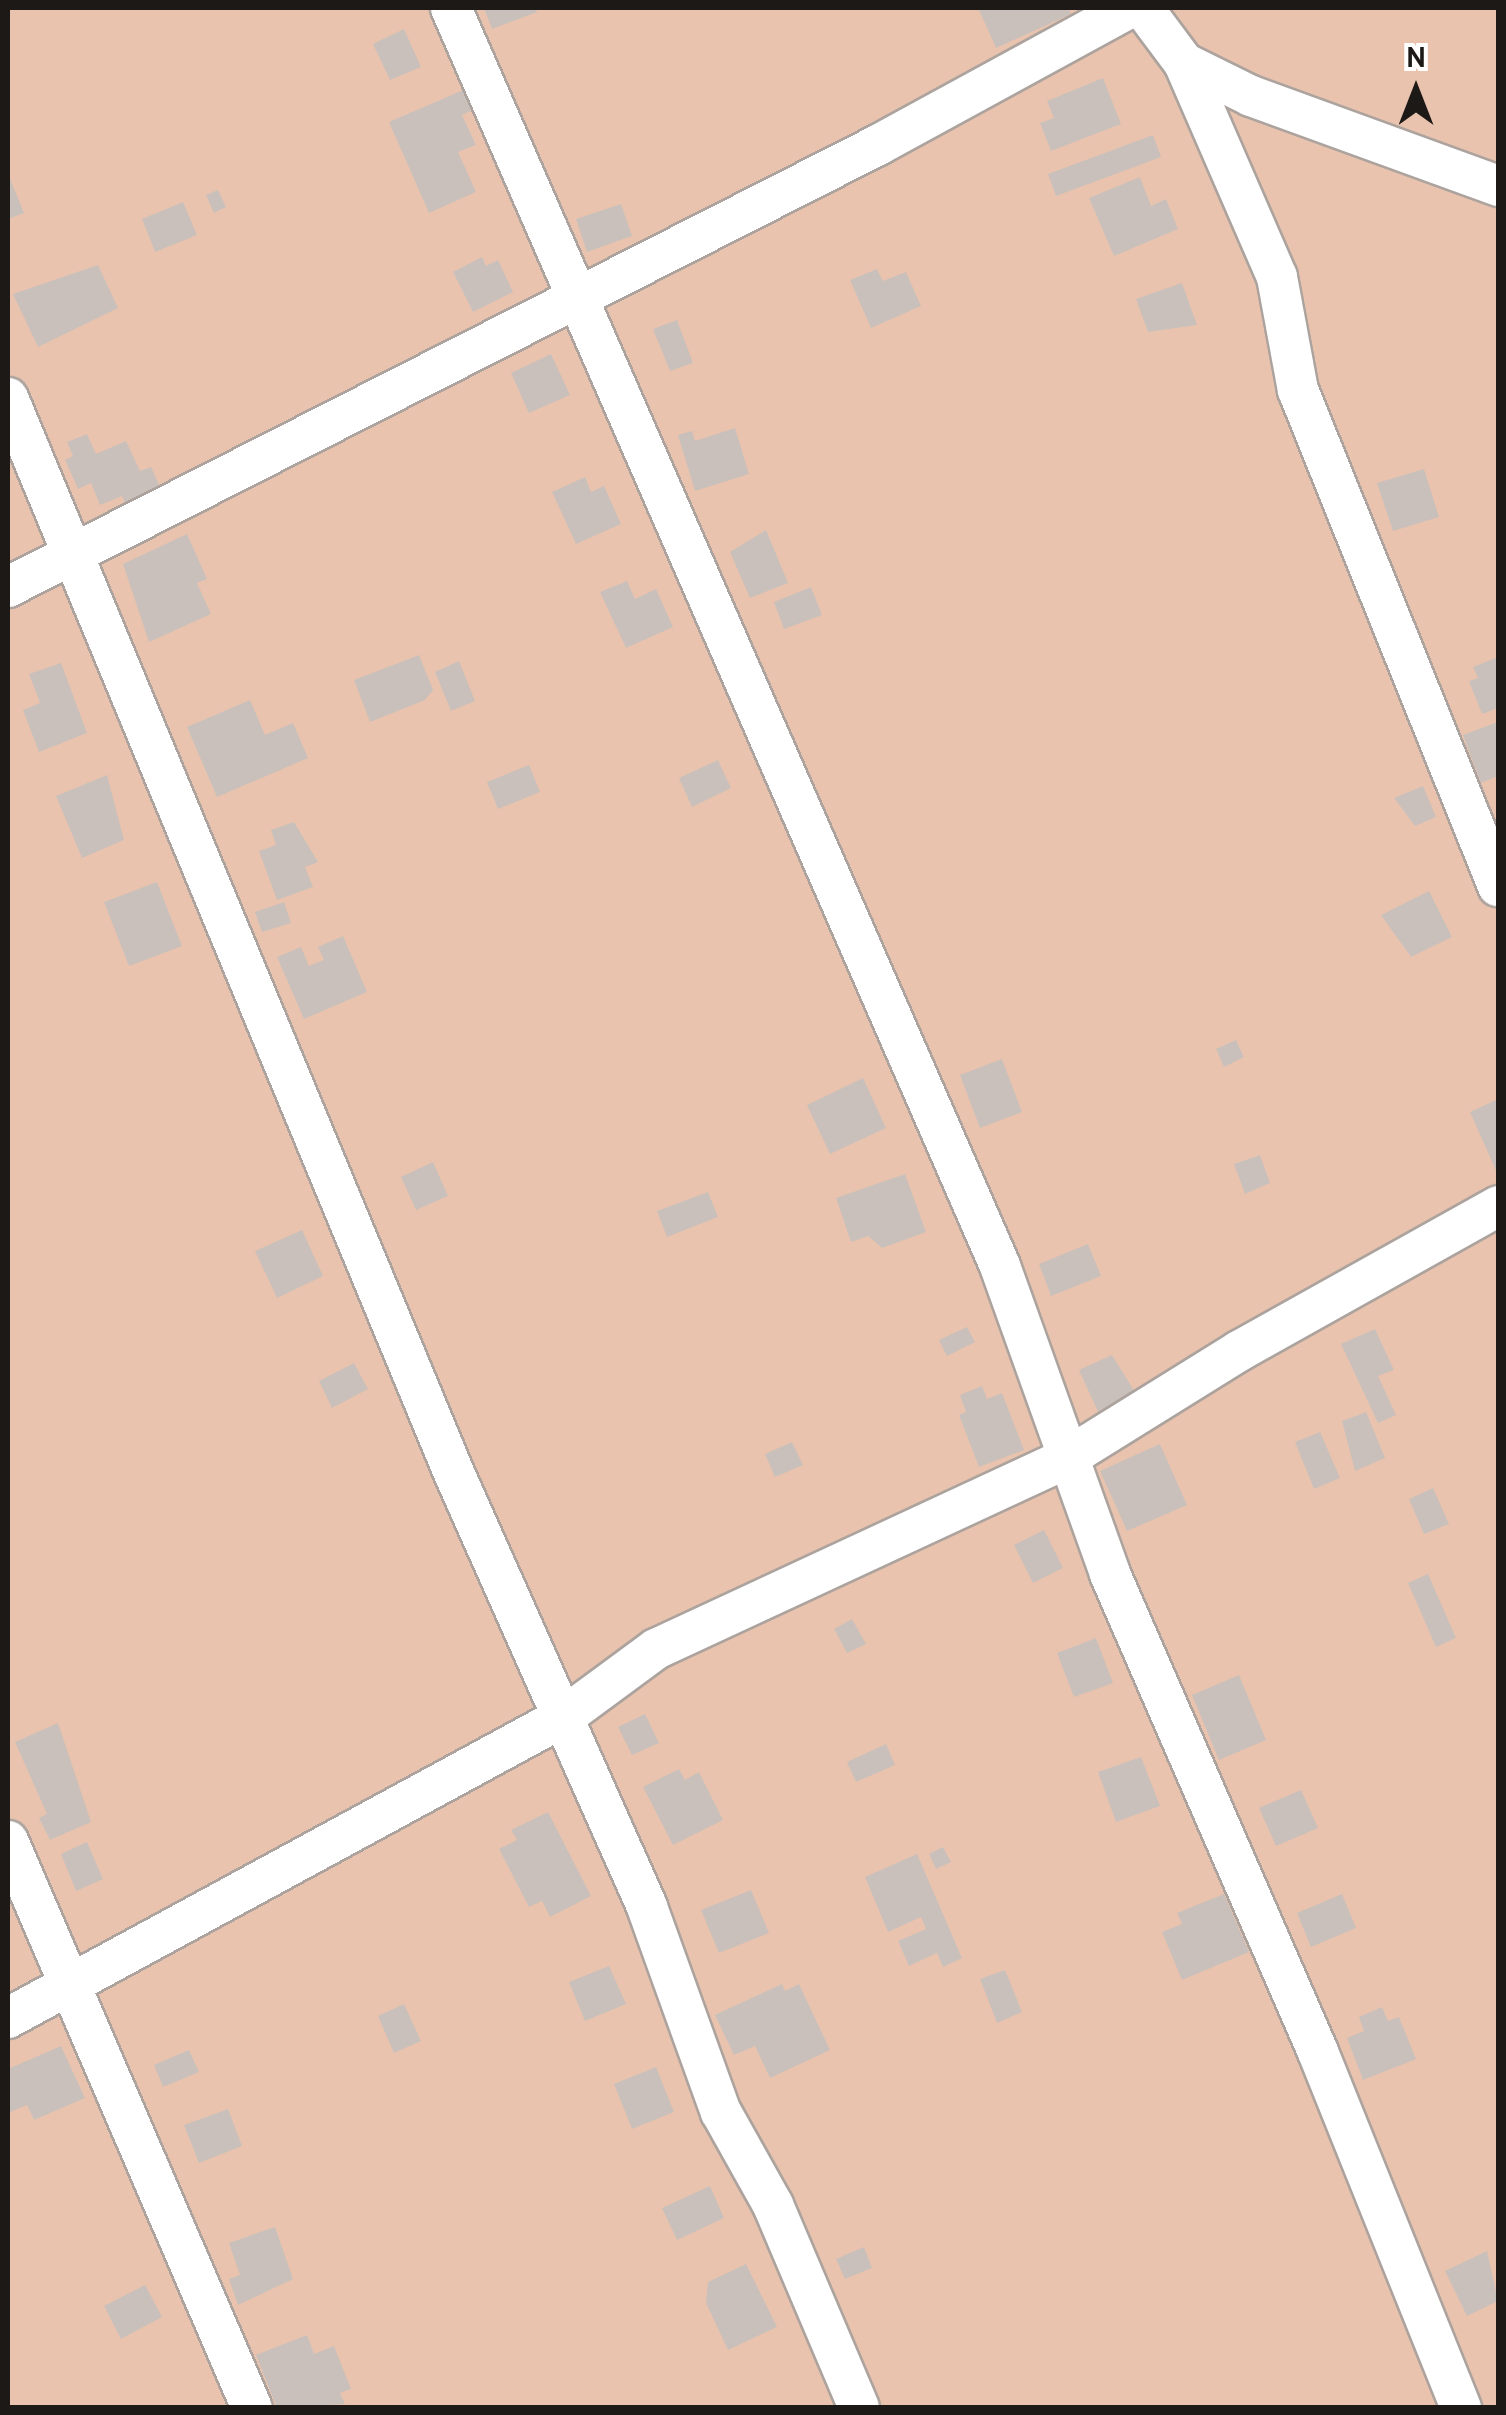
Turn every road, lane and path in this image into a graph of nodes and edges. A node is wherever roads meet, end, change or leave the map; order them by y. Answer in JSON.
{"nodes":[{"id":1,"x":451,"y":8,"type":"edge"},
{"id":2,"x":1129,"y":8,"type":"edge"},
{"id":3,"x":1144,"y":8,"type":"edge"},
{"id":4,"x":1184,"y":62,"type":"junction"},
{"id":5,"x":1498,"y":186,"type":"edge"},
{"id":6,"x":572,"y":297,"type":"junction"},
{"id":7,"x":8,"y":398,"type":"edge"},
{"id":8,"x":73,"y":552,"type":"junction"},
{"id":9,"x":8,"y":587,"type":"edge"},
{"id":10,"x":1498,"y":886,"type":"edge"},
{"id":11,"x":1498,"y":1206,"type":"edge"},
{"id":12,"x":1067,"y":1458,"type":"junction"},
{"id":13,"x":565,"y":1716,"type":"junction"},
{"id":14,"x":8,"y":1841,"type":"edge"},
{"id":15,"x":73,"y":1983,"type":"junction"},
{"id":16,"x":8,"y":2018,"type":"edge"},
{"id":17,"x":252,"y":2408,"type":"edge"},
{"id":18,"x":860,"y":2408,"type":"edge"},
{"id":19,"x":1461,"y":2408,"type":"edge"}],
"edges":[{"from":1,"to":6,"type":"street"},
{"from":2,"to":6,"type":"street"},
{"from":3,"to":4,"type":"street"},
{"from":4,"to":5,"type":"street"},
{"from":4,"to":10,"type":"street"},
{"from":6,"to":8,"type":"street"},
{"from":6,"to":12,"type":"street"},
{"from":7,"to":8,"type":"street"},
{"from":8,"to":9,"type":"street"},
{"from":8,"to":13,"type":"street"},
{"from":11,"to":12,"type":"street"},
{"from":12,"to":13,"type":"street"},
{"from":12,"to":19,"type":"street"},
{"from":13,"to":15,"type":"street"},
{"from":13,"to":18,"type":"street"},
{"from":14,"to":15,"type":"street"},
{"from":15,"to":16,"type":"street"},
{"from":15,"to":17,"type":"street"}]}
